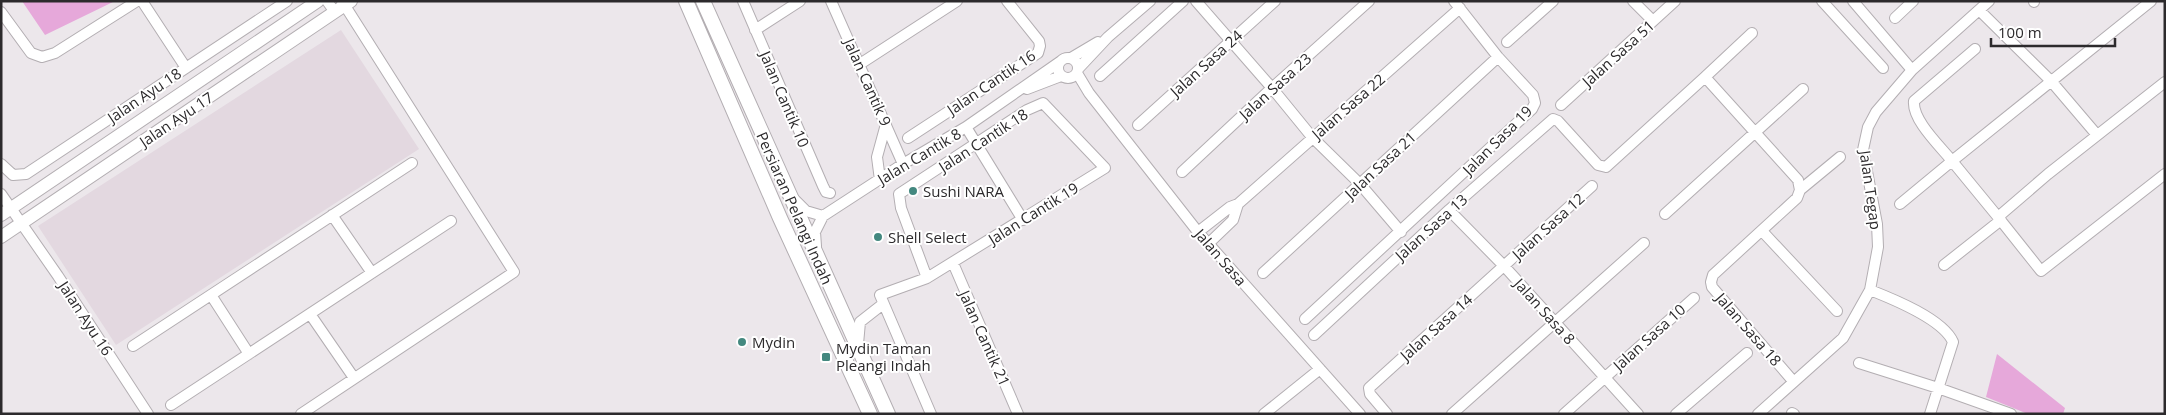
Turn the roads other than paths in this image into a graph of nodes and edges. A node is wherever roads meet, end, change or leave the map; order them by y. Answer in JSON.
{"nodes":[{"id":1,"x":137,"y":1,"type":"edge"},
{"id":2,"x":142,"y":1,"type":"edge"},
{"id":3,"x":287,"y":1,"type":"edge"},
{"id":4,"x":318,"y":1,"type":"edge"},
{"id":5,"x":327,"y":1,"type":"edge"},
{"id":6,"x":686,"y":1,"type":"edge"},
{"id":7,"x":703,"y":1,"type":"edge"},
{"id":8,"x":743,"y":1,"type":"edge"},
{"id":9,"x":800,"y":1,"type":"edge"},
{"id":10,"x":831,"y":1,"type":"edge"},
{"id":11,"x":957,"y":1,"type":"edge"},
{"id":12,"x":1007,"y":1,"type":"edge"},
{"id":13,"x":1150,"y":1,"type":"edge"},
{"id":14,"x":1183,"y":1,"type":"edge"},
{"id":15,"x":1196,"y":1,"type":"edge"},
{"id":16,"x":1275,"y":1,"type":"edge"},
{"id":17,"x":1369,"y":1,"type":"edge"},
{"id":18,"x":1553,"y":1,"type":"edge"},
{"id":19,"x":1633,"y":1,"type":"edge"},
{"id":20,"x":1675,"y":1,"type":"edge"},
{"id":21,"x":1822,"y":1,"type":"edge"},
{"id":22,"x":1853,"y":1,"type":"edge"},
{"id":23,"x":1913,"y":1,"type":"edge"},
{"id":24,"x":1989,"y":1,"type":"edge"},
{"id":25,"x":2152,"y":1,"type":"edge"},
{"id":26,"x":343,"y":5,"type":"edge"},
{"id":27,"x":1456,"y":5,"type":"edge"},
{"id":28,"x":1979,"y":10,"type":"junction"},
{"id":29,"x":1,"y":12,"type":"edge"},
{"id":30,"x":1895,"y":18,"type":"dead end"},
{"id":31,"x":1653,"y":21,"type":"junction"},
{"id":32,"x":755,"y":30,"type":"junction"},
{"id":33,"x":1752,"y":33,"type":"dead end"},
{"id":34,"x":1108,"y":37,"type":"junction"},
{"id":35,"x":1229,"y":41,"type":"junction"},
{"id":36,"x":1507,"y":42,"type":"dead end"},
{"id":37,"x":1975,"y":49,"type":"dead end"},
{"id":38,"x":1498,"y":57,"type":"junction"},
{"id":39,"x":1066,"y":59,"type":"junction"},
{"id":40,"x":860,"y":64,"type":"junction"},
{"id":41,"x":186,"y":68,"type":"junction"},
{"id":42,"x":1883,"y":68,"type":"dead end"},
{"id":43,"x":1912,"y":70,"type":"junction"},
{"id":44,"x":1071,"y":74,"type":"junction"},
{"id":45,"x":1100,"y":76,"type":"dead end"},
{"id":46,"x":1705,"y":77,"type":"junction"},
{"id":47,"x":2051,"y":81,"type":"junction"},
{"id":48,"x":2165,"y":82,"type":"edge"},
{"id":49,"x":1272,"y":88,"type":"junction"},
{"id":50,"x":1803,"y":89,"type":"dead end"},
{"id":51,"x":1015,"y":94,"type":"junction"},
{"id":52,"x":1561,"y":105,"type":"dead end"},
{"id":53,"x":886,"y":124,"type":"junction"},
{"id":54,"x":1138,"y":125,"type":"dead end"},
{"id":55,"x":966,"y":127,"type":"junction"},
{"id":56,"x":1755,"y":132,"type":"junction"},
{"id":57,"x":2097,"y":135,"type":"junction"},
{"id":58,"x":1312,"y":137,"type":"junction"},
{"id":59,"x":908,"y":138,"type":"dead end"},
{"id":60,"x":976,"y":143,"type":"junction"},
{"id":61,"x":1840,"y":157,"type":"dead end"},
{"id":62,"x":1952,"y":161,"type":"junction"},
{"id":63,"x":412,"y":163,"type":"dead end"},
{"id":64,"x":1,"y":164,"type":"edge"},
{"id":65,"x":903,"y":164,"type":"junction"},
{"id":66,"x":1105,"y":168,"type":"joint"},
{"id":67,"x":1182,"y":172,"type":"dead end"},
{"id":68,"x":2165,"y":174,"type":"edge"},
{"id":69,"x":880,"y":180,"type":"junction"},
{"id":70,"x":1360,"y":184,"type":"junction"},
{"id":71,"x":1592,"y":186,"type":"dead end"},
{"id":72,"x":786,"y":190,"type":"junction"},
{"id":73,"x":1800,"y":190,"type":"junction"},
{"id":74,"x":830,"y":193,"type":"dead end"},
{"id":75,"x":1,"y":194,"type":"edge"},
{"id":76,"x":1238,"y":204,"type":"junction"},
{"id":77,"x":1900,"y":204,"type":"dead end"},
{"id":78,"x":1449,"y":210,"type":"junction"},
{"id":79,"x":6,"y":212,"type":"edge"},
{"id":80,"x":1665,"y":214,"type":"dead end"},
{"id":81,"x":332,"y":215,"type":"junction"},
{"id":82,"x":822,"y":216,"type":"junction"},
{"id":83,"x":2000,"y":219,"type":"junction"},
{"id":84,"x":1023,"y":220,"type":"junction"},
{"id":85,"x":451,"y":221,"type":"dead end"},
{"id":86,"x":22,"y":224,"type":"junction"},
{"id":87,"x":1762,"y":231,"type":"junction"},
{"id":88,"x":1198,"y":232,"type":"junction"},
{"id":89,"x":1401,"y":232,"type":"junction"},
{"id":90,"x":1,"y":237,"type":"edge"},
{"id":91,"x":1644,"y":243,"type":"dead end"},
{"id":92,"x":1208,"y":244,"type":"junction"},
{"id":93,"x":817,"y":256,"type":"junction"},
{"id":94,"x":953,"y":263,"type":"junction"},
{"id":95,"x":1944,"y":265,"type":"dead end"},
{"id":96,"x":1504,"y":266,"type":"junction"},
{"id":97,"x":372,"y":273,"type":"junction"},
{"id":98,"x":1263,"y":273,"type":"dead end"},
{"id":99,"x":927,"y":278,"type":"junction"},
{"id":100,"x":1870,"y":290,"type":"junction"},
{"id":101,"x":211,"y":295,"type":"junction"},
{"id":102,"x":1694,"y":298,"type":"dead end"},
{"id":103,"x":882,"y":300,"type":"junction"},
{"id":104,"x":1837,"y":311,"type":"dead end"},
{"id":105,"x":310,"y":314,"type":"junction"},
{"id":106,"x":1305,"y":319,"type":"dead end"},
{"id":107,"x":1556,"y":323,"type":"junction"},
{"id":108,"x":1314,"y":336,"type":"dead end"},
{"id":109,"x":133,"y":346,"type":"dead end"},
{"id":110,"x":858,"y":348,"type":"junction"},
{"id":111,"x":1747,"y":353,"type":"dead end"},
{"id":112,"x":249,"y":354,"type":"junction"},
{"id":113,"x":1859,"y":363,"type":"dead end"},
{"id":114,"x":1320,"y":368,"type":"junction"},
{"id":115,"x":1605,"y":377,"type":"junction"},
{"id":116,"x":354,"y":378,"type":"junction"},
{"id":117,"x":1793,"y":381,"type":"junction"},
{"id":118,"x":1938,"y":388,"type":"junction"},
{"id":119,"x":172,"y":405,"type":"dead end"},
{"id":120,"x":148,"y":414,"type":"edge"},
{"id":121,"x":301,"y":414,"type":"edge"},
{"id":122,"x":870,"y":414,"type":"edge"},
{"id":123,"x":888,"y":414,"type":"edge"},
{"id":124,"x":931,"y":414,"type":"edge"},
{"id":125,"x":1018,"y":414,"type":"edge"},
{"id":126,"x":1264,"y":414,"type":"edge"},
{"id":127,"x":1360,"y":414,"type":"edge"},
{"id":128,"x":1387,"y":414,"type":"edge"},
{"id":129,"x":1452,"y":414,"type":"edge"},
{"id":130,"x":1564,"y":414,"type":"edge"},
{"id":131,"x":1638,"y":414,"type":"edge"},
{"id":132,"x":1676,"y":414,"type":"edge"},
{"id":133,"x":1758,"y":414,"type":"edge"},
{"id":134,"x":1930,"y":414,"type":"edge"},
{"id":135,"x":2011,"y":414,"type":"edge"}],
"edges":[{"from":1,"to":29,"type":"street"},
{"from":2,"to":41,"type":"street"},
{"from":3,"to":41,"type":"street","name":"Jalan Ayu 18"},
{"from":4,"to":79,"type":"street","name":"Jalan Ayu 17"},
{"from":5,"to":26,"type":"street"},
{"from":6,"to":122,"type":"main road","name":"Persiaran Pelangi Indah"},
{"from":7,"to":72,"type":"main road","name":"Persiaran Pelangi Indah"},
{"from":8,"to":32,"type":"street","name":"Jalan Cantik 10"},
{"from":9,"to":32,"type":"street"},
{"from":10,"to":40,"type":"street","name":"Jalan Cantik 9"},
{"from":11,"to":40,"type":"street"},
{"from":12,"to":59,"type":"street","name":"Jalan Cantik 16"},
{"from":13,"to":34,"type":"street"},
{"from":14,"to":45,"type":"street"},
{"from":15,"to":35,"type":"street"},
{"from":16,"to":35,"type":"street","name":"Jalan Sasa 24"},
{"from":17,"to":49,"type":"street","name":"Jalan Sasa 23"},
{"from":18,"to":36,"type":"street"},
{"from":19,"to":31,"type":"street"},
{"from":20,"to":31,"type":"street","name":"Jalan Sasa 51"},
{"from":21,"to":42,"type":"street"},
{"from":22,"to":43,"type":"street"},
{"from":23,"to":30,"type":"street"},
{"from":24,"to":28,"type":"street","name":"Jalan Tegap"},
{"from":25,"to":47,"type":"street"},
{"from":26,"to":86,"type":"street","name":"Jalan Ayu 17"},
{"from":26,"to":116,"type":"street"},
{"from":27,"to":38,"type":"street"},
{"from":27,"to":58,"type":"street","name":"Jalan Sasa 22"},
{"from":28,"to":43,"type":"street","name":"Jalan Tegap"},
{"from":28,"to":47,"type":"street"},
{"from":31,"to":52,"type":"street","name":"Jalan Sasa 51"},
{"from":32,"to":74,"type":"street","name":"Jalan Cantik 10"},
{"from":33,"to":46,"type":"street"},
{"from":34,"to":39,"type":"street"},
{"from":34,"to":44,"type":"street"},
{"from":35,"to":49,"type":"street"},
{"from":35,"to":54,"type":"street","name":"Jalan Sasa 24"},
{"from":37,"to":62,"type":"street"},
{"from":38,"to":70,"type":"street","name":"Jalan Sasa 21"},
{"from":38,"to":89,"type":"street","name":"Jalan Sasa 19"},
{"from":39,"to":44,"type":"street"},
{"from":39,"to":44,"type":"street"},
{"from":39,"to":51,"type":"street"},
{"from":40,"to":53,"type":"street","name":"Jalan Cantik 9"},
{"from":41,"to":64,"type":"street","name":"Jalan Ayu 18"},
{"from":43,"to":100,"type":"street","name":"Jalan Tegap"},
{"from":44,"to":51,"type":"street"},
{"from":44,"to":88,"type":"street","name":"Jalan Sasa"},
{"from":46,"to":56,"type":"street"},
{"from":46,"to":78,"type":"street","name":"Jalan Sasa 13"},
{"from":47,"to":57,"type":"street"},
{"from":47,"to":62,"type":"street"},
{"from":48,"to":57,"type":"street"},
{"from":49,"to":58,"type":"street"},
{"from":49,"to":67,"type":"street","name":"Jalan Sasa 23"},
{"from":50,"to":56,"type":"street"},
{"from":51,"to":55,"type":"street","name":"Jalan Cantik 8"},
{"from":53,"to":65,"type":"street","name":"Jalan Cantik 9"},
{"from":53,"to":69,"type":"street"},
{"from":55,"to":60,"type":"street"},
{"from":55,"to":65,"type":"street","name":"Jalan Cantik 8"},
{"from":56,"to":73,"type":"street"},
{"from":56,"to":80,"type":"street"},
{"from":57,"to":83,"type":"street"},
{"from":58,"to":70,"type":"street"},
{"from":58,"to":76,"type":"street","name":"Jalan Sasa 22"},
{"from":60,"to":66,"type":"street","name":"Jalan Cantik 18"},
{"from":60,"to":84,"type":"street"},
{"from":60,"to":99,"type":"street","name":"Jalan Cantik 18"},
{"from":61,"to":73,"type":"street"},
{"from":62,"to":77,"type":"street"},
{"from":62,"to":83,"type":"street"},
{"from":63,"to":81,"type":"street"},
{"from":65,"to":69,"type":"street","name":"Jalan Cantik 8"},
{"from":66,"to":84,"type":"street","name":"Jalan Cantik 19"},
{"from":68,"to":83,"type":"street"},
{"from":69,"to":82,"type":"street","name":"Jalan Cantik 8"},
{"from":70,"to":89,"type":"street"},
{"from":70,"to":98,"type":"street","name":"Jalan Sasa 21"},
{"from":71,"to":96,"type":"street","name":"Jalan Sasa 12"},
{"from":72,"to":82,"type":"street"},
{"from":72,"to":93,"type":"main road","name":"Persiaran Pelangi Indah"},
{"from":73,"to":87,"type":"street"},
{"from":75,"to":79,"type":"street","name":"Jalan Ayu 16"},
{"from":76,"to":88,"type":"street","name":"Jalan Sasa 22"},
{"from":76,"to":92,"type":"street","name":"Jalan Sasa 22"},
{"from":78,"to":96,"type":"street","name":"Jalan Sasa 8"},
{"from":78,"to":108,"type":"street","name":"Jalan Sasa 13"},
{"from":79,"to":86,"type":"street","name":"Jalan Ayu 16"},
{"from":81,"to":97,"type":"street"},
{"from":81,"to":101,"type":"street"},
{"from":82,"to":93,"type":"street"},
{"from":83,"to":95,"type":"street"},
{"from":84,"to":94,"type":"street","name":"Jalan Cantik 19"},
{"from":85,"to":97,"type":"street"},
{"from":86,"to":90,"type":"street","name":"Jalan Ayu 17"},
{"from":86,"to":120,"type":"street","name":"Jalan Ayu 16"},
{"from":87,"to":104,"type":"street"},
{"from":87,"to":117,"type":"street","name":"Jalan Sasa 18"},
{"from":88,"to":92,"type":"street","name":"Jalan Sasa"},
{"from":89,"to":106,"type":"street","name":"Jalan Sasa 19"},
{"from":91,"to":107,"type":"street"},
{"from":92,"to":114,"type":"street","name":"Jalan Sasa"},
{"from":93,"to":110,"type":"main road","name":"Persiaran Pelangi Indah"},
{"from":94,"to":99,"type":"street","name":"Jalan Cantik 19"},
{"from":94,"to":125,"type":"street","name":"Jalan Cantik 21"},
{"from":96,"to":107,"type":"street","name":"Jalan Sasa 8"},
{"from":96,"to":128,"type":"street","name":"Jalan Sasa 14"},
{"from":97,"to":105,"type":"street"},
{"from":99,"to":103,"type":"street","name":"Jalan Cantik 19"},
{"from":100,"to":117,"type":"street","name":"Jalan Tegap"},
{"from":100,"to":118,"type":"street"},
{"from":101,"to":109,"type":"street"},
{"from":101,"to":112,"type":"street"},
{"from":102,"to":115,"type":"street","name":"Jalan Sasa 10"},
{"from":103,"to":110,"type":"street","name":"Jalan Cantik 19"},
{"from":103,"to":124,"type":"street"},
{"from":105,"to":112,"type":"street"},
{"from":105,"to":116,"type":"street"},
{"from":107,"to":115,"type":"street","name":"Jalan Sasa 8"},
{"from":107,"to":129,"type":"street"},
{"from":110,"to":123,"type":"main road","name":"Persiaran Pelangi Indah"},
{"from":111,"to":132,"type":"street"},
{"from":112,"to":119,"type":"street"},
{"from":113,"to":118,"type":"street"},
{"from":114,"to":126,"type":"street"},
{"from":114,"to":127,"type":"street","name":"Jalan Sasa"},
{"from":115,"to":130,"type":"street","name":"Jalan Sasa 10"},
{"from":115,"to":131,"type":"street","name":"Jalan Sasa 8"},
{"from":116,"to":121,"type":"street"},
{"from":117,"to":133,"type":"street","name":"Jalan Tegap"},
{"from":118,"to":134,"type":"street"},
{"from":118,"to":135,"type":"street"}]}
